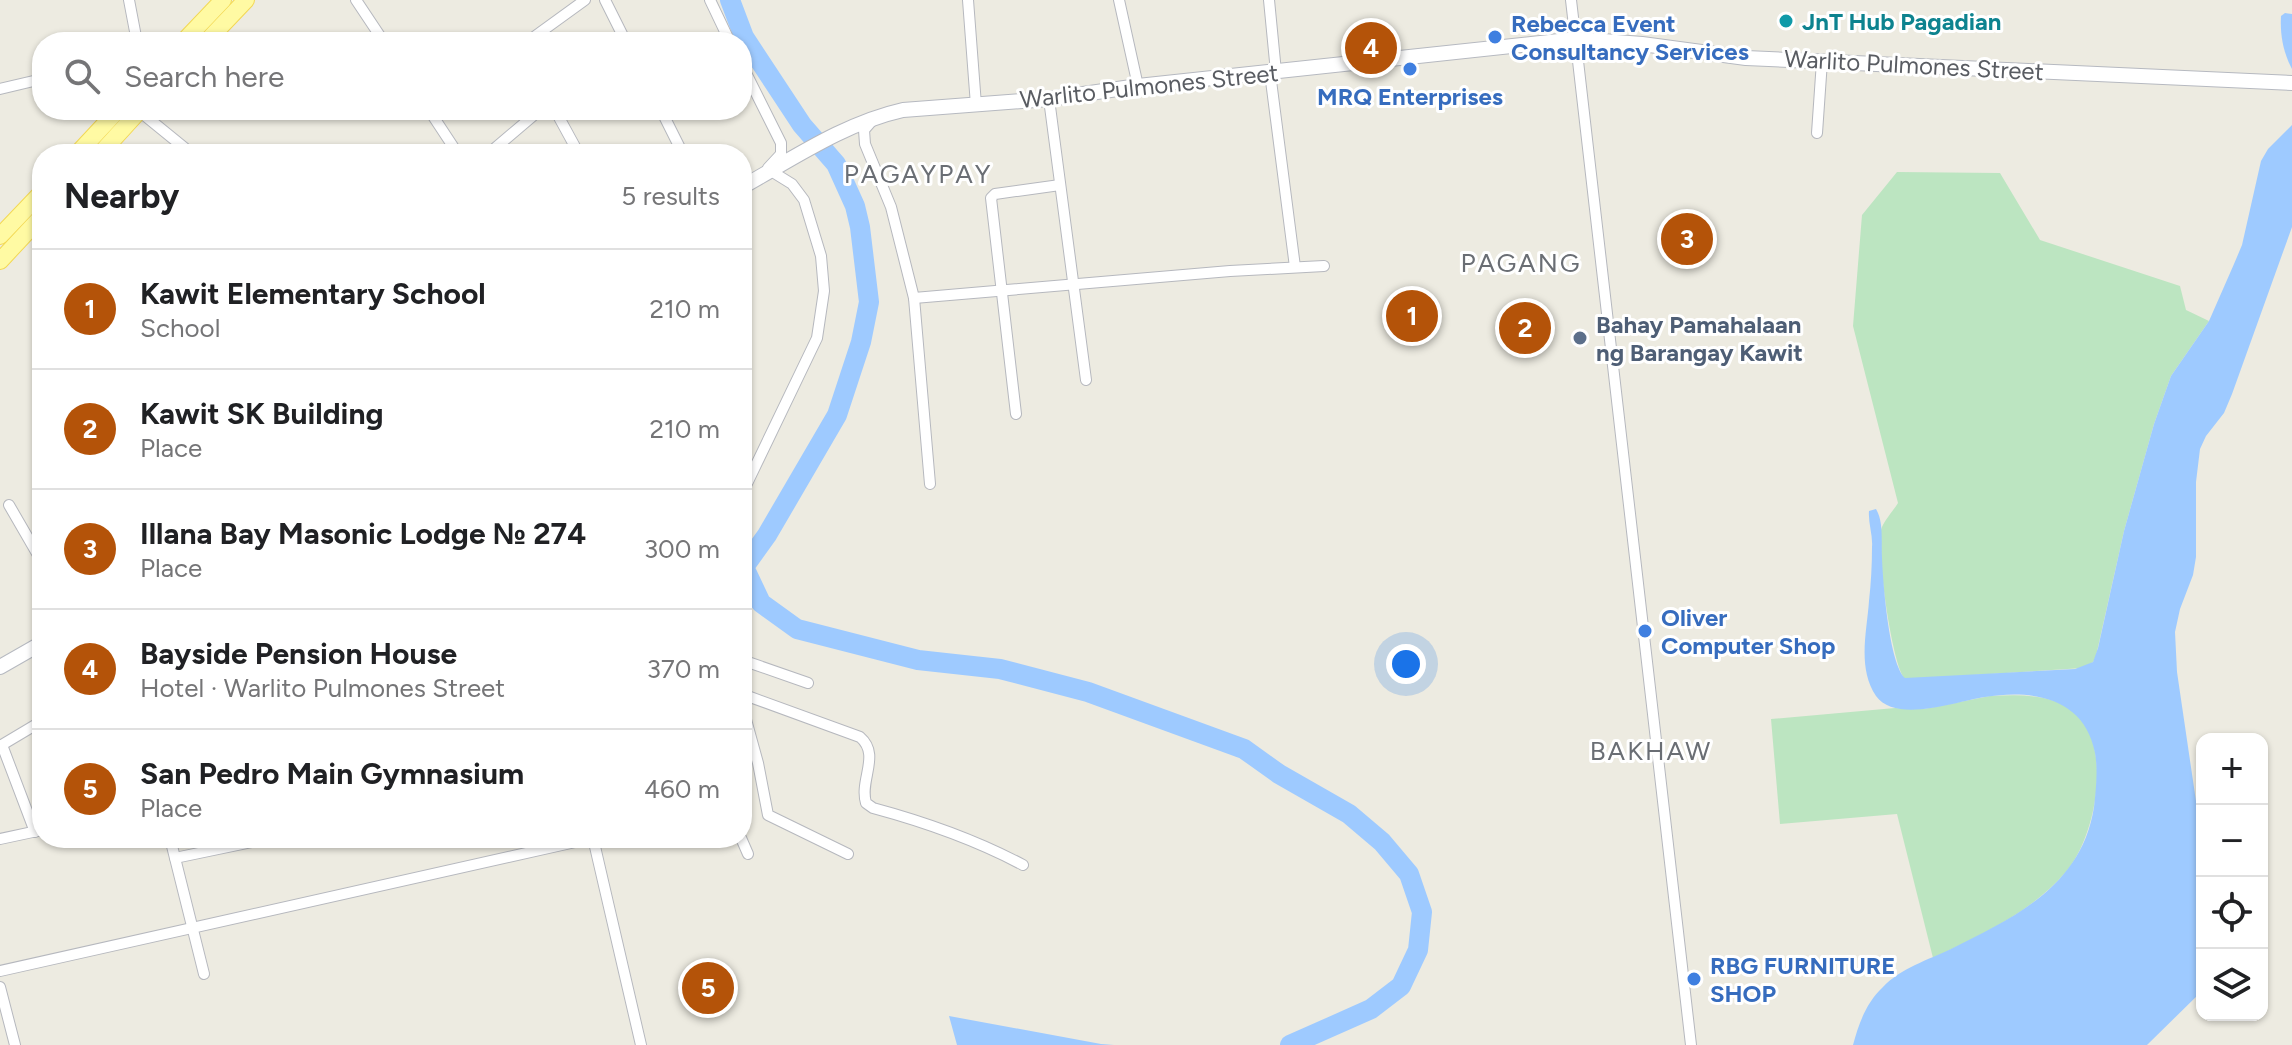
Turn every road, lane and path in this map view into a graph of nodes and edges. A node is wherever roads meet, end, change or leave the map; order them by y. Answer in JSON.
{"nodes":[{"id":1,"x":129,"y":0,"type":"edge"},
{"id":2,"x":223,"y":0,"type":"edge"},
{"id":3,"x":246,"y":0,"type":"edge"},
{"id":4,"x":356,"y":0,"type":"edge"},
{"id":5,"x":585,"y":0,"type":"edge"},
{"id":6,"x":605,"y":0,"type":"edge"},
{"id":7,"x":710,"y":0,"type":"edge"},
{"id":8,"x":968,"y":0,"type":"edge"},
{"id":9,"x":1119,"y":0,"type":"edge"},
{"id":10,"x":1269,"y":0,"type":"edge"},
{"id":11,"x":1571,"y":0,"type":"edge"},
{"id":12,"x":213,"y":22,"type":"junction"},
{"id":13,"x":135,"y":32,"type":"edge"},
{"id":14,"x":198,"y":32,"type":"edge"},
{"id":15,"x":210,"y":32,"type":"edge"},
{"id":16,"x":377,"y":32,"type":"edge"},
{"id":17,"x":541,"y":32,"type":"edge"},
{"id":18,"x":621,"y":32,"type":"edge"},
{"id":19,"x":725,"y":32,"type":"edge"},
{"id":20,"x":1577,"y":39,"type":"junction"},
{"id":21,"x":1822,"y":61,"type":"junction"},
{"id":22,"x":1273,"y":72,"type":"junction"},
{"id":23,"x":32,"y":81,"type":"edge"},
{"id":24,"x":2292,"y":83,"type":"edge"},
{"id":25,"x":752,"y":86,"type":"edge"},
{"id":26,"x":1138,"y":86,"type":"junction"},
{"id":27,"x":0,"y":89,"type":"edge"},
{"id":28,"x":1049,"y":99,"type":"junction"},
{"id":29,"x":976,"y":105,"type":"junction"},
{"id":30,"x":876,"y":117,"type":"junction"},
{"id":31,"x":109,"y":120,"type":"edge"},
{"id":32,"x":130,"y":120,"type":"edge"},
{"id":33,"x":151,"y":120,"type":"edge"},
{"id":34,"x":437,"y":120,"type":"edge"},
{"id":35,"x":528,"y":120,"type":"edge"},
{"id":36,"x":560,"y":120,"type":"edge"},
{"id":37,"x":666,"y":120,"type":"edge"},
{"id":38,"x":1817,"y":133,"type":"dead end"},
{"id":39,"x":86,"y":144,"type":"edge"},
{"id":40,"x":109,"y":144,"type":"edge"},
{"id":41,"x":180,"y":144,"type":"edge"},
{"id":42,"x":452,"y":144,"type":"edge"},
{"id":43,"x":500,"y":144,"type":"edge"},
{"id":44,"x":574,"y":144,"type":"edge"},
{"id":45,"x":678,"y":144,"type":"edge"},
{"id":46,"x":765,"y":175,"type":"junction"},
{"id":47,"x":752,"y":182,"type":"edge"},
{"id":48,"x":1060,"y":185,"type":"junction"},
{"id":49,"x":32,"y":203,"type":"edge"},
{"id":50,"x":32,"y":220,"type":"edge"},
{"id":51,"x":6,"y":232,"type":"edge"},
{"id":52,"x":0,"y":261,"type":"edge"},
{"id":53,"x":1324,"y":266,"type":"dead end"},
{"id":54,"x":1295,"y":267,"type":"junction"},
{"id":55,"x":1073,"y":284,"type":"junction"},
{"id":56,"x":1001,"y":291,"type":"junction"},
{"id":57,"x":914,"y":298,"type":"junction"},
{"id":58,"x":1086,"y":380,"type":"dead end"},
{"id":59,"x":1016,"y":414,"type":"dead end"},
{"id":60,"x":752,"y":473,"type":"edge"},
{"id":61,"x":930,"y":484,"type":"dead end"},
{"id":62,"x":9,"y":505,"type":"dead end"},
{"id":63,"x":32,"y":545,"type":"edge"},
{"id":64,"x":32,"y":649,"type":"edge"},
{"id":65,"x":752,"y":663,"type":"edge"},
{"id":66,"x":0,"y":667,"type":"edge"},
{"id":67,"x":808,"y":683,"type":"dead end"},
{"id":68,"x":752,"y":698,"type":"edge"},
{"id":69,"x":32,"y":727,"type":"edge"},
{"id":70,"x":1,"y":746,"type":"edge"},
{"id":71,"x":752,"y":757,"type":"edge"},
{"id":72,"x":32,"y":817,"type":"edge"},
{"id":73,"x":32,"y":832,"type":"edge"},
{"id":74,"x":0,"y":839,"type":"edge"},
{"id":75,"x":172,"y":848,"type":"edge"},
{"id":76,"x":223,"y":848,"type":"edge"},
{"id":77,"x":548,"y":848,"type":"edge"},
{"id":78,"x":595,"y":848,"type":"edge"},
{"id":79,"x":745,"y":848,"type":"edge"},
{"id":80,"x":748,"y":854,"type":"dead end"},
{"id":81,"x":848,"y":854,"type":"dead end"},
{"id":82,"x":175,"y":858,"type":"junction"},
{"id":83,"x":1023,"y":865,"type":"dead end"},
{"id":84,"x":191,"y":927,"type":"junction"},
{"id":85,"x":0,"y":971,"type":"edge"},
{"id":86,"x":204,"y":974,"type":"dead end"},
{"id":87,"x":0,"y":987,"type":"edge"},
{"id":88,"x":15,"y":1045,"type":"edge"},
{"id":89,"x":641,"y":1045,"type":"edge"},
{"id":90,"x":1691,"y":1045,"type":"edge"}],
"edges":[{"from":1,"to":13,"type":"street"},
{"from":2,"to":12,"type":"main road"},
{"from":3,"to":12,"type":"main road"},
{"from":4,"to":16,"type":"street"},
{"from":5,"to":17,"type":"street"},
{"from":6,"to":18,"type":"street"},
{"from":7,"to":19,"type":"street"},
{"from":8,"to":29,"type":"street"},
{"from":9,"to":26,"type":"street"},
{"from":10,"to":22,"type":"street"},
{"from":11,"to":20,"type":"street"},
{"from":12,"to":14,"type":"main road"},
{"from":12,"to":15,"type":"main road"},
{"from":20,"to":21,"type":"street","name":"Warlito Pulmones Street"},
{"from":20,"to":22,"type":"street","name":"Warlito Pulmones Street"},
{"from":20,"to":90,"type":"street"},
{"from":21,"to":24,"type":"street","name":"Warlito Pulmones Street"},
{"from":21,"to":38,"type":"street"},
{"from":22,"to":26,"type":"street","name":"Warlito Pulmones Street"},
{"from":22,"to":54,"type":"street"},
{"from":23,"to":27,"type":"street"},
{"from":25,"to":46,"type":"street"},
{"from":26,"to":28,"type":"street","name":"Warlito Pulmones Street"},
{"from":28,"to":29,"type":"street","name":"Warlito Pulmones Street"},
{"from":28,"to":48,"type":"street"},
{"from":29,"to":30,"type":"street","name":"Warlito Pulmones Street"},
{"from":30,"to":46,"type":"street","name":"Warlito Pulmones Street"},
{"from":30,"to":57,"type":"street"},
{"from":31,"to":39,"type":"main road"},
{"from":32,"to":40,"type":"main road"},
{"from":33,"to":41,"type":"street"},
{"from":34,"to":42,"type":"street"},
{"from":35,"to":43,"type":"street"},
{"from":36,"to":44,"type":"street"},
{"from":37,"to":45,"type":"street"},
{"from":46,"to":47,"type":"street","name":"Warlito Pulmones Street"},
{"from":46,"to":60,"type":"street"},
{"from":48,"to":55,"type":"street"},
{"from":48,"to":56,"type":"street"},
{"from":49,"to":51,"type":"main road"},
{"from":50,"to":51,"type":"main road"},
{"from":51,"to":52,"type":"main road"},
{"from":53,"to":54,"type":"street"},
{"from":54,"to":55,"type":"street"},
{"from":55,"to":56,"type":"street"},
{"from":55,"to":58,"type":"street"},
{"from":56,"to":57,"type":"street"},
{"from":56,"to":59,"type":"street"},
{"from":57,"to":61,"type":"street"},
{"from":62,"to":63,"type":"street"},
{"from":64,"to":66,"type":"street"},
{"from":65,"to":67,"type":"street"},
{"from":68,"to":83,"type":"street"},
{"from":69,"to":70,"type":"street"},
{"from":70,"to":72,"type":"street"},
{"from":71,"to":81,"type":"street"},
{"from":73,"to":74,"type":"street"},
{"from":75,"to":82,"type":"street"},
{"from":76,"to":82,"type":"street"},
{"from":77,"to":84,"type":"street"},
{"from":78,"to":89,"type":"street"},
{"from":79,"to":80,"type":"street"},
{"from":82,"to":84,"type":"street"},
{"from":84,"to":85,"type":"street"},
{"from":84,"to":86,"type":"street"},
{"from":87,"to":88,"type":"street"}]}
